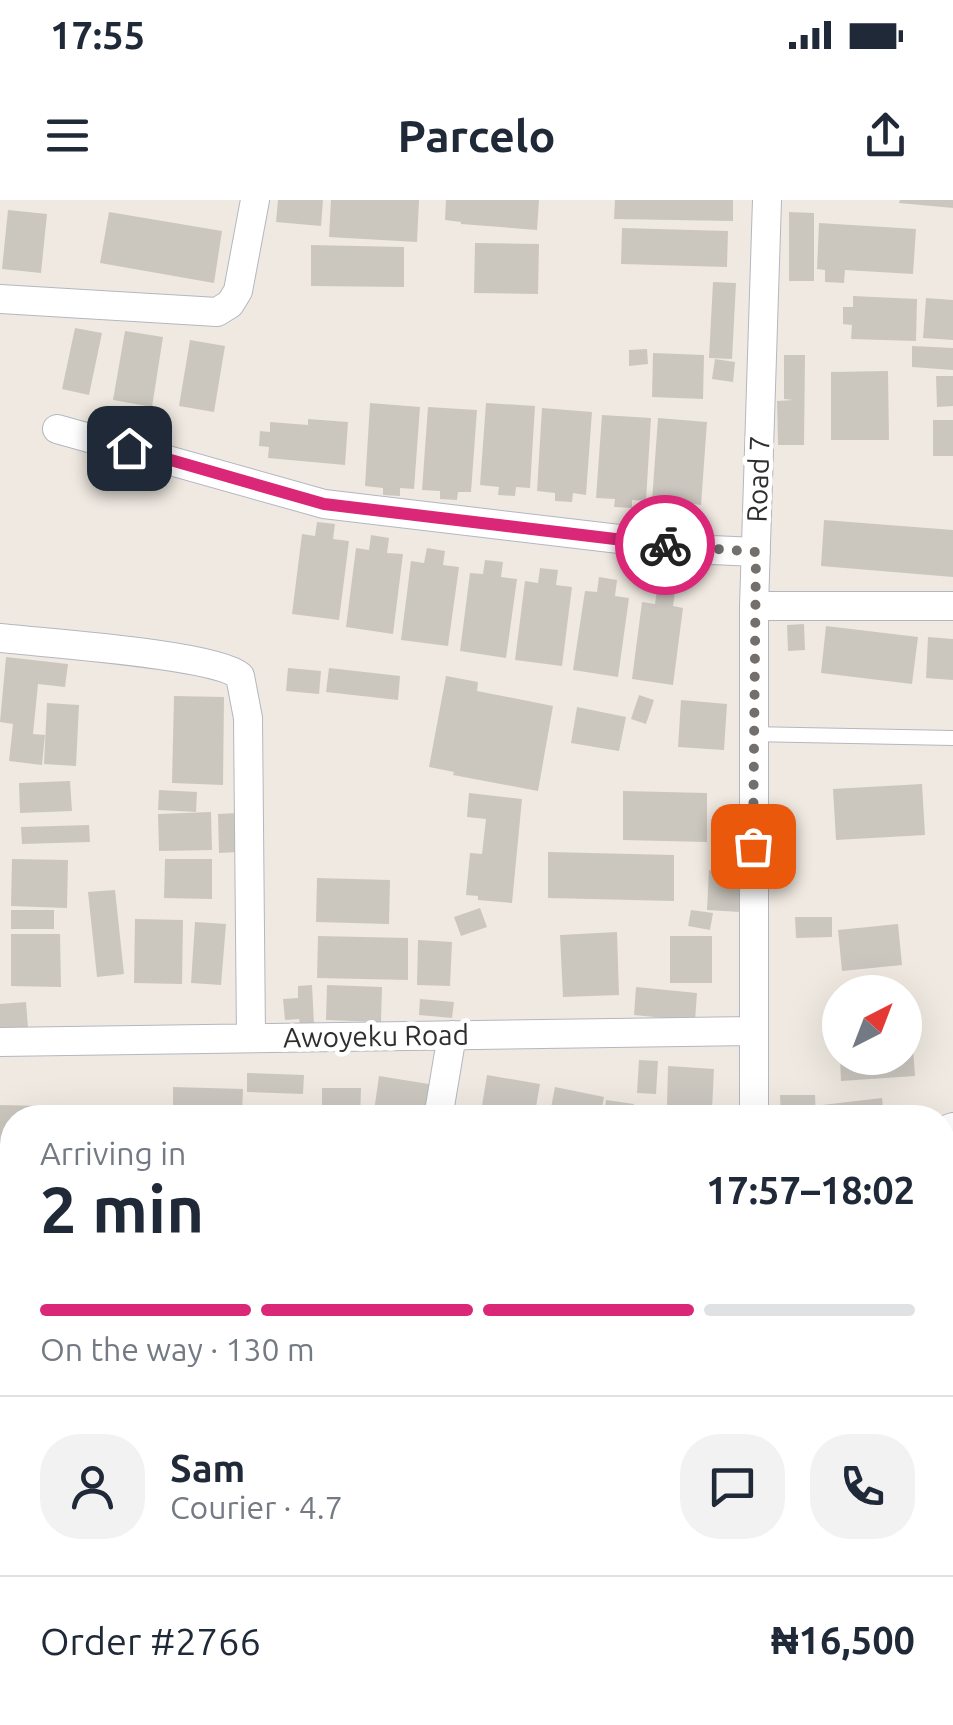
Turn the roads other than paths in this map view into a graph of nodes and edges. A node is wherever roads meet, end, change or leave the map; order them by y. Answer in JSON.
{"nodes":[{"id":1,"x":255,"y":200,"type":"edge"},
{"id":2,"x":767,"y":200,"type":"edge"},
{"id":3,"x":0,"y":299,"type":"edge"},
{"id":4,"x":57,"y":429,"type":"dead end"},
{"id":5,"x":756,"y":552,"type":"junction"},
{"id":6,"x":754,"y":606,"type":"junction"},
{"id":7,"x":953,"y":606,"type":"edge"},
{"id":8,"x":0,"y":638,"type":"edge"},
{"id":9,"x":754,"y":734,"type":"junction"},
{"id":10,"x":953,"y":738,"type":"edge"},
{"id":11,"x":752,"y":1031,"type":"junction"},
{"id":12,"x":452,"y":1035,"type":"junction"},
{"id":13,"x":251,"y":1038,"type":"junction"},
{"id":14,"x":0,"y":1042,"type":"edge"},
{"id":15,"x":440,"y":1105,"type":"edge"},
{"id":16,"x":754,"y":1105,"type":"edge"}],
"edges":[{"from":1,"to":3,"type":"street"},
{"from":2,"to":5,"type":"street","name":"Road 7"},
{"from":4,"to":5,"type":"street"},
{"from":5,"to":6,"type":"street","name":"Road 7"},
{"from":6,"to":7,"type":"street"},
{"from":6,"to":9,"type":"street","name":"Road 7"},
{"from":8,"to":13,"type":"street"},
{"from":9,"to":10,"type":"lane"},
{"from":9,"to":11,"type":"street","name":"Road 7"},
{"from":11,"to":12,"type":"street","name":"Awoyeku Road"},
{"from":11,"to":16,"type":"street","name":"Road 7"},
{"from":12,"to":13,"type":"street","name":"Awoyeku Road"},
{"from":12,"to":15,"type":"street"},
{"from":13,"to":14,"type":"street","name":"Awoyeku Road"}]}
